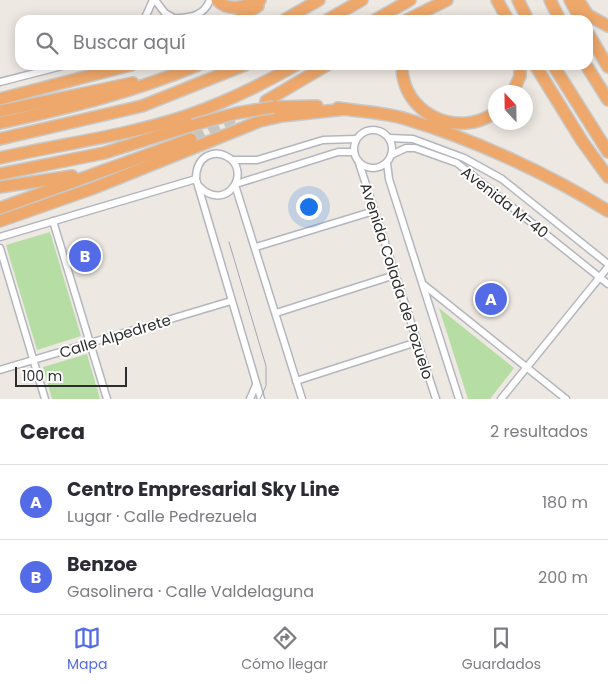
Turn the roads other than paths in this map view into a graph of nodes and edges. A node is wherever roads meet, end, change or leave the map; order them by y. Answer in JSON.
{"nodes":[{"id":1,"x":154,"y":0,"type":"edge"},
{"id":2,"x":210,"y":0,"type":"edge"},
{"id":3,"x":217,"y":0,"type":"edge"},
{"id":4,"x":260,"y":0,"type":"edge"},
{"id":5,"x":268,"y":0,"type":"edge"},
{"id":6,"x":320,"y":0,"type":"edge"},
{"id":7,"x":349,"y":0,"type":"edge"},
{"id":8,"x":362,"y":0,"type":"edge"},
{"id":9,"x":410,"y":0,"type":"edge"},
{"id":10,"x":518,"y":0,"type":"edge"},
{"id":11,"x":550,"y":0,"type":"edge"},
{"id":12,"x":570,"y":0,"type":"edge"},
{"id":13,"x":578,"y":0,"type":"edge"},
{"id":14,"x":445,"y":1,"type":"edge"},
{"id":15,"x":498,"y":2,"type":"edge"},
{"id":16,"x":147,"y":15,"type":"edge"},
{"id":17,"x":169,"y":15,"type":"edge"},
{"id":18,"x":197,"y":15,"type":"edge"},
{"id":19,"x":245,"y":15,"type":"edge"},
{"id":20,"x":293,"y":15,"type":"edge"},
{"id":21,"x":327,"y":15,"type":"edge"},
{"id":22,"x":336,"y":15,"type":"edge"},
{"id":23,"x":384,"y":15,"type":"edge"},
{"id":24,"x":417,"y":15,"type":"edge"},
{"id":25,"x":429,"y":15,"type":"edge"},
{"id":26,"x":505,"y":15,"type":"edge"},
{"id":27,"x":526,"y":15,"type":"edge"},
{"id":28,"x":558,"y":15,"type":"edge"},
{"id":29,"x":578,"y":15,"type":"edge"},
{"id":30,"x":588,"y":15,"type":"edge"},
{"id":31,"x":593,"y":18,"type":"edge"},
{"id":32,"x":608,"y":26,"type":"edge"},
{"id":33,"x":593,"y":41,"type":"edge"},
{"id":34,"x":608,"y":67,"type":"edge"},
{"id":35,"x":47,"y":70,"type":"edge"},
{"id":36,"x":112,"y":70,"type":"edge"},
{"id":37,"x":186,"y":70,"type":"edge"},
{"id":38,"x":232,"y":70,"type":"edge"},
{"id":39,"x":286,"y":70,"type":"edge"},
{"id":40,"x":320,"y":70,"type":"edge"},
{"id":41,"x":403,"y":70,"type":"edge"},
{"id":42,"x":520,"y":70,"type":"edge"},
{"id":43,"x":537,"y":70,"type":"edge"},
{"id":44,"x":556,"y":70,"type":"edge"},
{"id":45,"x":589,"y":70,"type":"edge"},
{"id":46,"x":164,"y":79,"type":"junction"},
{"id":47,"x":0,"y":82,"type":"edge"},
{"id":48,"x":516,"y":85,"type":"edge"},
{"id":49,"x":0,"y":99,"type":"edge"},
{"id":50,"x":608,"y":100,"type":"edge"},
{"id":51,"x":270,"y":104,"type":"junction"},
{"id":52,"x":346,"y":109,"type":"junction"},
{"id":53,"x":0,"y":111,"type":"edge"},
{"id":54,"x":488,"y":117,"type":"edge"},
{"id":55,"x":0,"y":123,"type":"edge"},
{"id":56,"x":0,"y":138,"type":"edge"},
{"id":57,"x":194,"y":138,"type":"tunnel mouth"},
{"id":58,"x":389,"y":138,"type":"junction"},
{"id":59,"x":356,"y":139,"type":"junction"},
{"id":60,"x":354,"y":152,"type":"junction"},
{"id":61,"x":608,"y":152,"type":"edge"},
{"id":62,"x":392,"y":155,"type":"junction"},
{"id":63,"x":0,"y":158,"type":"edge"},
{"id":64,"x":232,"y":160,"type":"junction"},
{"id":65,"x":130,"y":162,"type":"junction"},
{"id":66,"x":359,"y":163,"type":"junction"},
{"id":67,"x":386,"y":163,"type":"junction"},
{"id":68,"x":0,"y":174,"type":"edge"},
{"id":69,"x":608,"y":176,"type":"edge"},
{"id":70,"x":196,"y":179,"type":"junction"},
{"id":71,"x":236,"y":184,"type":"junction"},
{"id":72,"x":198,"y":186,"type":"junction"},
{"id":73,"x":0,"y":187,"type":"edge"},
{"id":74,"x":0,"y":208,"type":"edge"},
{"id":75,"x":374,"y":211,"type":"junction"},
{"id":76,"x":608,"y":211,"type":"edge"},
{"id":77,"x":0,"y":221,"type":"edge"},
{"id":78,"x":53,"y":221,"type":"junction"},
{"id":79,"x":0,"y":237,"type":"edge"},
{"id":80,"x":256,"y":247,"type":"junction"},
{"id":81,"x":0,"y":248,"type":"edge"},
{"id":82,"x":608,"y":265,"type":"edge"},
{"id":83,"x":395,"y":275,"type":"junction"},
{"id":84,"x":600,"y":277,"type":"junction"},
{"id":85,"x":423,"y":284,"type":"junction"},
{"id":86,"x":608,"y":284,"type":"edge"},
{"id":87,"x":231,"y":301,"type":"junction"},
{"id":88,"x":276,"y":313,"type":"junction"},
{"id":89,"x":417,"y":342,"type":"junction"},
{"id":90,"x":90,"y":343,"type":"junction"},
{"id":91,"x":34,"y":360,"type":"junction"},
{"id":92,"x":527,"y":367,"type":"junction"},
{"id":93,"x":0,"y":370,"type":"edge"},
{"id":94,"x":296,"y":381,"type":"junction"},
{"id":95,"x":256,"y":384,"type":"junction"},
{"id":96,"x":45,"y":399,"type":"edge"},
{"id":97,"x":107,"y":399,"type":"edge"},
{"id":98,"x":250,"y":399,"type":"edge"},
{"id":99,"x":261,"y":399,"type":"edge"},
{"id":100,"x":302,"y":399,"type":"edge"},
{"id":101,"x":436,"y":399,"type":"edge"},
{"id":102,"x":459,"y":399,"type":"edge"},
{"id":103,"x":501,"y":399,"type":"edge"},
{"id":104,"x":566,"y":399,"type":"edge"}],
"edges":[{"from":1,"to":16,"type":"street"},
{"from":1,"to":17,"type":"street"},
{"from":2,"to":18,"type":"street"},
{"from":3,"to":4,"type":"highway"},
{"from":5,"to":19,"type":"highway"},
{"from":6,"to":20,"type":"highway"},
{"from":7,"to":21,"type":"highway"},
{"from":8,"to":22,"type":"highway"},
{"from":9,"to":23,"type":"highway"},
{"from":10,"to":27,"type":"highway"},
{"from":11,"to":28,"type":"highway"},
{"from":12,"to":29,"type":"highway"},
{"from":13,"to":30,"type":"highway"},
{"from":14,"to":24,"type":"highway"},
{"from":14,"to":25,"type":"highway"},
{"from":15,"to":26,"type":"highway"},
{"from":31,"to":32,"type":"highway"},
{"from":33,"to":34,"type":"highway"},
{"from":35,"to":47,"type":"street"},
{"from":36,"to":49,"type":"highway"},
{"from":37,"to":46,"type":"highway"},
{"from":38,"to":56,"type":"highway"},
{"from":39,"to":63,"type":"highway"},
{"from":40,"to":51,"type":"highway"},
{"from":41,"to":54,"type":"highway"},
{"from":42,"to":48,"type":"highway"},
{"from":43,"to":69,"type":"highway"},
{"from":44,"to":61,"type":"highway"},
{"from":45,"to":50,"type":"highway"},
{"from":46,"to":53,"type":"highway"},
{"from":46,"to":55,"type":"highway"},
{"from":51,"to":52,"type":"highway"},
{"from":51,"to":68,"type":"highway","bridge":true},
{"from":52,"to":76,"type":"highway"},
{"from":52,"to":77,"type":"highway"},
{"from":57,"to":65,"type":"highway"},
{"from":58,"to":59,"type":"street"},
{"from":58,"to":62,"type":"street"},
{"from":58,"to":82,"type":"street","name":"Avenida M-40"},
{"from":59,"to":60,"type":"street"},
{"from":59,"to":64,"type":"street"},
{"from":60,"to":66,"type":"street"},
{"from":60,"to":71,"type":"street"},
{"from":62,"to":67,"type":"street"},
{"from":62,"to":84,"type":"street","name":"Avenida M-40"},
{"from":64,"to":70,"type":"street"},
{"from":64,"to":71,"type":"street"},
{"from":65,"to":73,"type":"highway"},
{"from":65,"to":74,"type":"highway"},
{"from":66,"to":67,"type":"street"},
{"from":66,"to":75,"type":"street","name":"Avenida Colada de Pozuelo"},
{"from":67,"to":85,"type":"street","name":"Avenida Colada de Pozuelo"},
{"from":70,"to":72,"type":"street"},
{"from":70,"to":78,"type":"street"},
{"from":71,"to":72,"type":"street"},
{"from":71,"to":80,"type":"street"},
{"from":72,"to":87,"type":"street"},
{"from":75,"to":80,"type":"street"},
{"from":75,"to":83,"type":"street","name":"Avenida Colada de Pozuelo"},
{"from":78,"to":79,"type":"street"},
{"from":78,"to":90,"type":"street"},
{"from":80,"to":88,"type":"street"},
{"from":81,"to":91,"type":"street"},
{"from":82,"to":84,"type":"street"},
{"from":83,"to":88,"type":"street"},
{"from":83,"to":89,"type":"street","name":"Avenida Colada de Pozuelo"},
{"from":84,"to":86,"type":"street","name":"Avenida M-40"},
{"from":84,"to":92,"type":"street"},
{"from":85,"to":92,"type":"street"},
{"from":85,"to":102,"type":"street","name":"Avenida Colada de Pozuelo"},
{"from":87,"to":90,"type":"street","name":"Calle Alpedrete"},
{"from":87,"to":95,"type":"street"},
{"from":88,"to":94,"type":"street"},
{"from":89,"to":94,"type":"street"},
{"from":89,"to":101,"type":"street","name":"Avenida Colada de Pozuelo"},
{"from":90,"to":91,"type":"street","name":"Calle Alpedrete"},
{"from":90,"to":97,"type":"street"},
{"from":91,"to":93,"type":"street","name":"Calle Alpedrete"},
{"from":91,"to":96,"type":"street"},
{"from":92,"to":103,"type":"street"},
{"from":92,"to":104,"type":"street"},
{"from":94,"to":100,"type":"street"},
{"from":95,"to":98,"type":"street"},
{"from":95,"to":99,"type":"street"}]}
